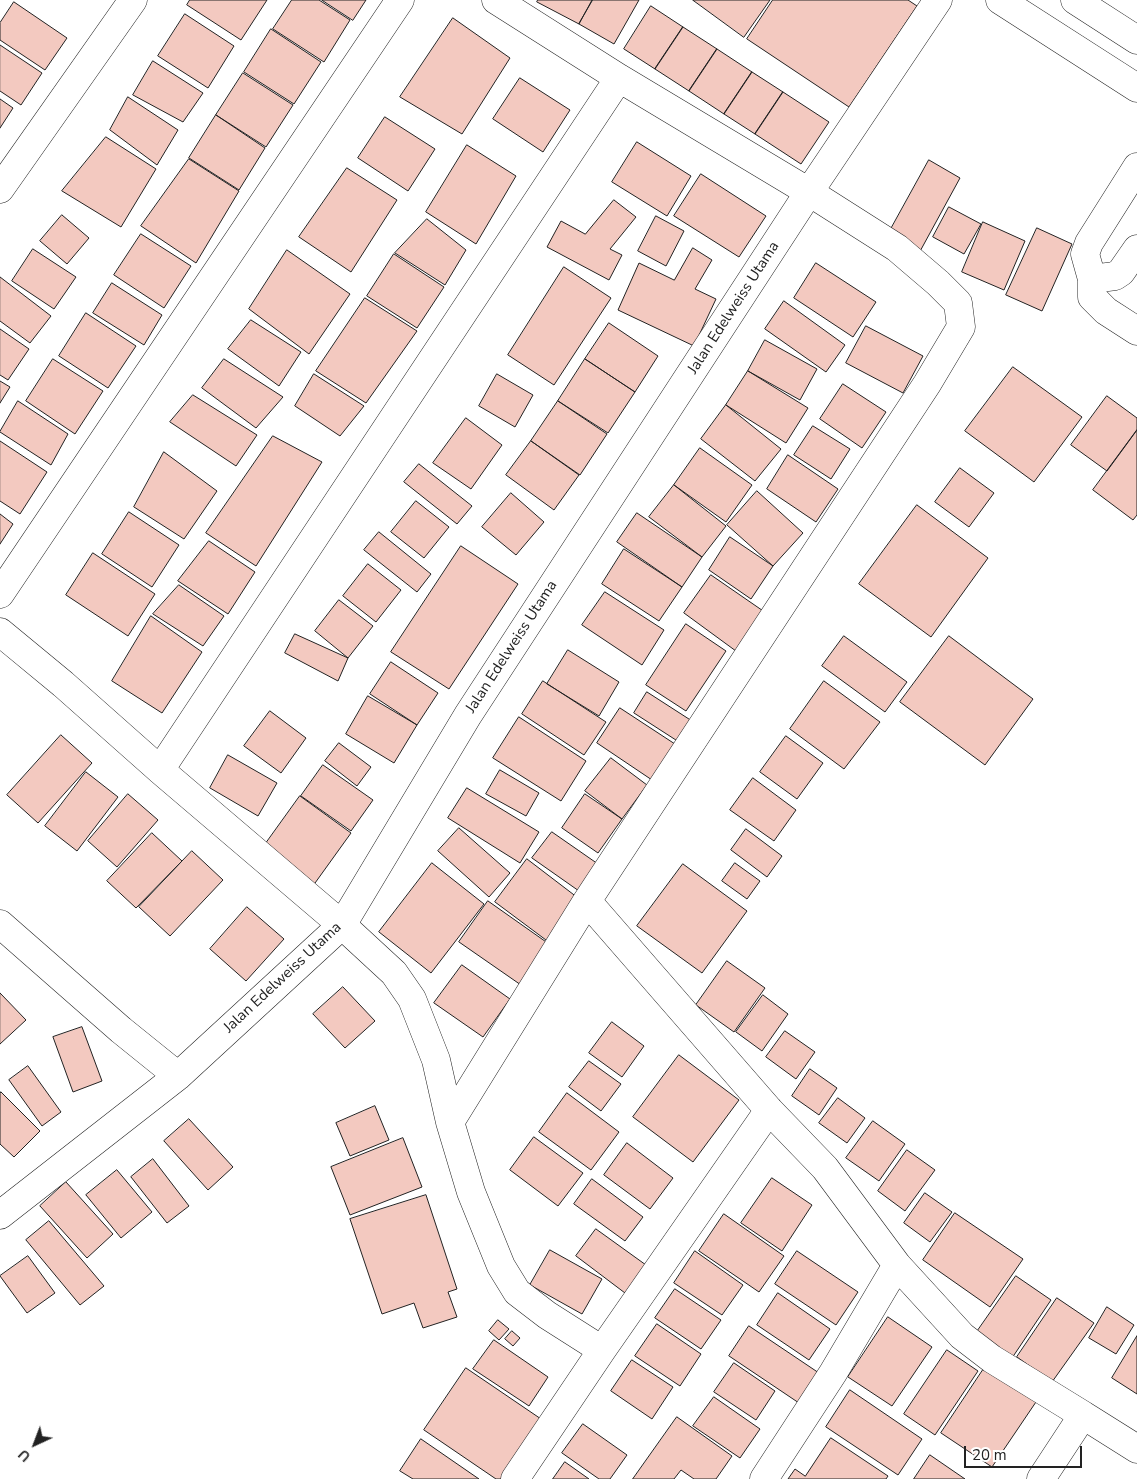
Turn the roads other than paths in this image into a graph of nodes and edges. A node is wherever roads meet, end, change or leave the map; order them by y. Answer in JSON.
{"nodes":[{"id":1,"x":134,"y":0,"type":"edge"},
{"id":2,"x":400,"y":0,"type":"edge"},
{"id":3,"x":496,"y":0,"type":"edge"},
{"id":4,"x":938,"y":0,"type":"edge"},
{"id":5,"x":1000,"y":0,"type":"edge"},
{"id":6,"x":1075,"y":0,"type":"edge"},
{"id":7,"x":1137,"y":40,"type":"edge"},
{"id":8,"x":619,"y":78,"type":"junction"},
{"id":9,"x":1137,"y":88,"type":"edge"},
{"id":10,"x":1137,"y":167,"type":"edge"},
{"id":11,"x":0,"y":189,"type":"edge"},
{"id":12,"x":810,"y":192,"type":"junction"},
{"id":13,"x":1137,"y":248,"type":"edge"},
{"id":14,"x":1092,"y":280,"type":"junction"},
{"id":15,"x":1137,"y":331,"type":"edge"},
{"id":16,"x":0,"y":594,"type":"edge"},
{"id":17,"x":0,"y":632,"type":"edge"},
{"id":18,"x":160,"y":770,"type":"junction"},
{"id":19,"x":587,"y":900,"type":"junction"},
{"id":20,"x":0,"y":924,"type":"edge"},
{"id":21,"x":342,"y":925,"type":"junction"},
{"id":22,"x":178,"y":1076,"type":"junction"},
{"id":23,"x":769,"y":1110,"type":"junction"},
{"id":24,"x":450,"y":1122,"type":"junction"},
{"id":25,"x":0,"y":1215,"type":"edge"},
{"id":26,"x":897,"y":1266,"type":"junction"},
{"id":27,"x":602,"y":1350,"type":"junction"},
{"id":28,"x":1083,"y":1415,"type":"junction"},
{"id":29,"x":1137,"y":1449,"type":"edge"},
{"id":30,"x":515,"y":1479,"type":"edge"},
{"id":31,"x":764,"y":1479,"type":"edge"},
{"id":32,"x":1041,"y":1479,"type":"edge"}],
"edges":[{"from":1,"to":11,"type":"street"},
{"from":2,"to":16,"type":"street"},
{"from":3,"to":8,"type":"street"},
{"from":4,"to":12,"type":"street","name":"Jalan Edelweiss Utama"},
{"from":5,"to":9,"type":"street"},
{"from":6,"to":7,"type":"street"},
{"from":8,"to":12,"type":"street"},
{"from":8,"to":18,"type":"street"},
{"from":10,"to":14,"type":"street"},
{"from":12,"to":19,"type":"street"},
{"from":12,"to":21,"type":"street","name":"Jalan Edelweiss Utama"},
{"from":13,"to":14,"type":"street"},
{"from":14,"to":15,"type":"street"},
{"from":17,"to":18,"type":"street"},
{"from":18,"to":21,"type":"street"},
{"from":19,"to":23,"type":"street"},
{"from":19,"to":24,"type":"street"},
{"from":20,"to":22,"type":"street"},
{"from":21,"to":22,"type":"street","name":"Jalan Edelweiss Utama"},
{"from":21,"to":24,"type":"street"},
{"from":22,"to":25,"type":"street","name":"Jalan Edelweiss Utama"},
{"from":23,"to":26,"type":"street"},
{"from":23,"to":27,"type":"street"},
{"from":24,"to":27,"type":"street"},
{"from":26,"to":28,"type":"street"},
{"from":26,"to":31,"type":"street"},
{"from":27,"to":30,"type":"street"},
{"from":28,"to":29,"type":"street"},
{"from":28,"to":32,"type":"street"}]}
